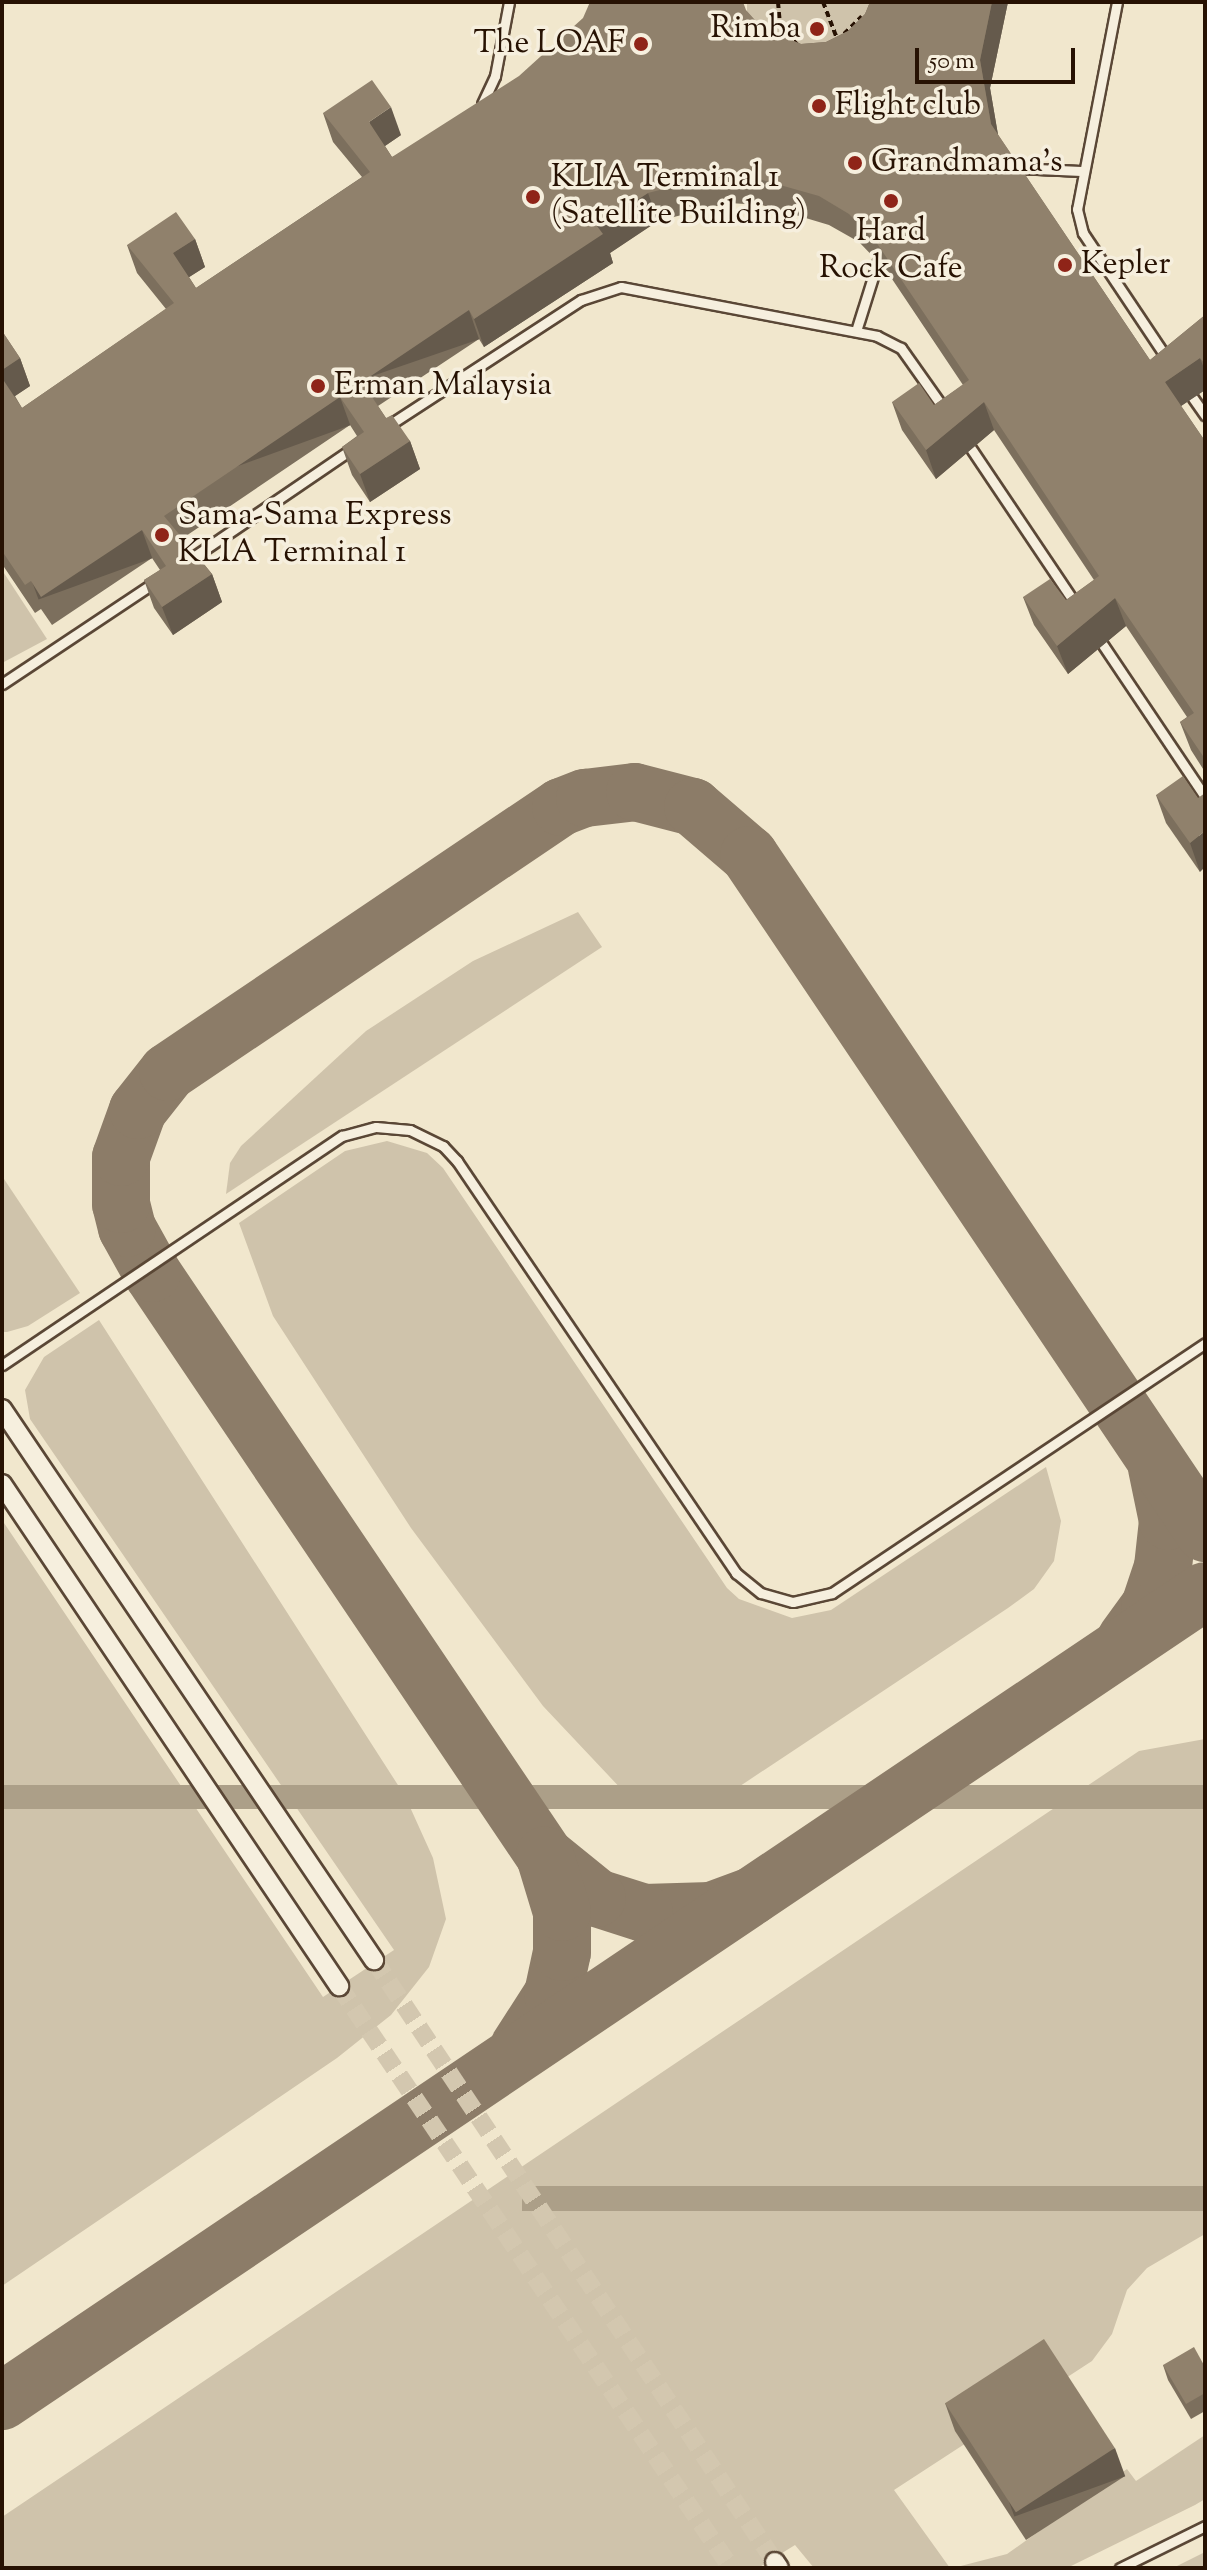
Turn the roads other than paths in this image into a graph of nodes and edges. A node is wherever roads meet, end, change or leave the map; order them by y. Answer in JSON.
{"nodes":[{"id":1,"x":509,"y":2,"type":"edge"},
{"id":2,"x":1117,"y":2,"type":"edge"},
{"id":3,"x":474,"y":112,"type":"edge"},
{"id":4,"x":1014,"y":168,"type":"edge"},
{"id":5,"x":1082,"y":171,"type":"junction"},
{"id":6,"x":878,"y":261,"type":"edge"},
{"id":7,"x":856,"y":331,"type":"junction"},
{"id":8,"x":1179,"y":375,"type":"edge"},
{"id":9,"x":1193,"y":398,"type":"dead end"},
{"id":10,"x":1205,"y":415,"type":"edge"},
{"id":11,"x":955,"y":425,"type":"edge"},
{"id":12,"x":384,"y":428,"type":"edge"},
{"id":13,"x":362,"y":443,"type":"edge"},
{"id":14,"x":970,"y":447,"type":"dead end"},
{"id":15,"x":187,"y":561,"type":"edge"},
{"id":16,"x":164,"y":576,"type":"edge"},
{"id":17,"x":1087,"y":621,"type":"edge"},
{"id":18,"x":1101,"y":642,"type":"dead end"},
{"id":19,"x":2,"y":684,"type":"edge"},
{"id":20,"x":1205,"y":797,"type":"edge"},
{"id":21,"x":1205,"y":1343,"type":"edge"},
{"id":22,"x":2,"y":1365,"type":"edge"},
{"id":23,"x":2,"y":1409,"type":"edge"},
{"id":24,"x":2,"y":1484,"type":"edge"},
{"id":25,"x":374,"y":1960,"type":"tunnel mouth"},
{"id":26,"x":339,"y":1986,"type":"tunnel mouth"},
{"id":27,"x":1205,"y":2526,"type":"edge"},
{"id":28,"x":1120,"y":2568,"type":"edge"}],
"edges":[{"from":1,"to":3,"type":"lane"},
{"from":2,"to":5,"type":"lane"},
{"from":4,"to":5,"type":"lane"},
{"from":5,"to":8,"type":"lane"},
{"from":6,"to":7,"type":"lane"},
{"from":7,"to":11,"type":"lane"},
{"from":7,"to":12,"type":"lane"},
{"from":9,"to":10,"type":"lane"},
{"from":13,"to":15,"type":"lane"},
{"from":14,"to":17,"type":"lane"},
{"from":16,"to":19,"type":"lane"},
{"from":18,"to":20,"type":"lane"},
{"from":21,"to":22,"type":"lane"},
{"from":23,"to":25,"type":"street"},
{"from":24,"to":26,"type":"street"},
{"from":27,"to":28,"type":"lane"}]}
